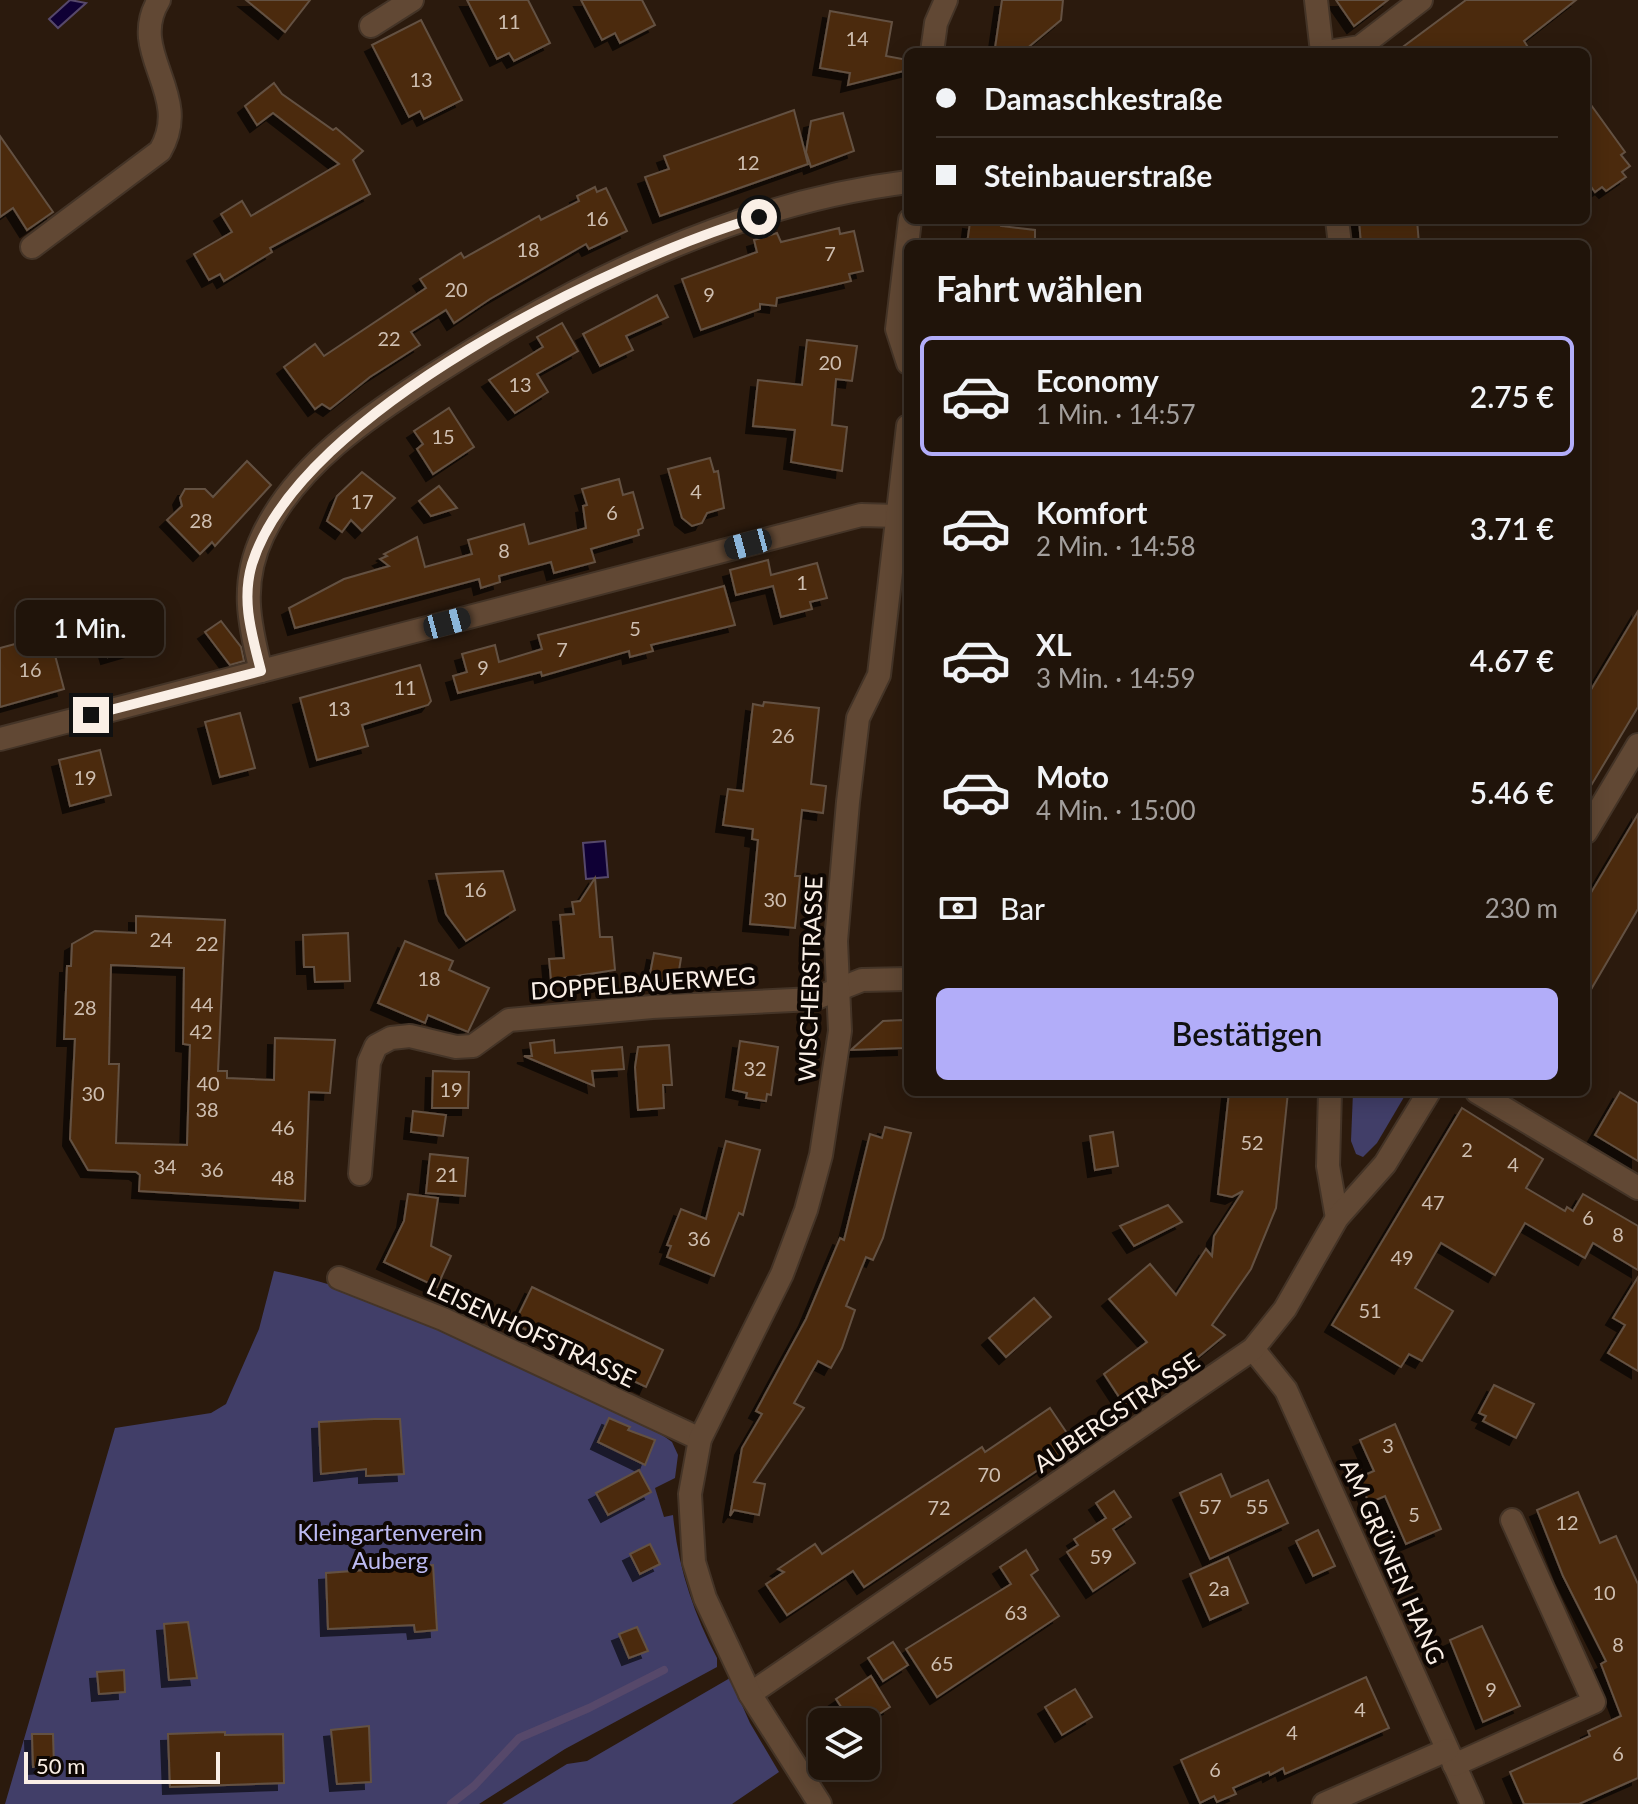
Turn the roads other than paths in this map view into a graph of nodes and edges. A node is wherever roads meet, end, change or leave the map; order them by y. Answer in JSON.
{"nodes":[{"id":1,"x":159,"y":0,"type":"edge"},
{"id":2,"x":412,"y":0,"type":"edge"},
{"id":3,"x":946,"y":0,"type":"edge"},
{"id":4,"x":1316,"y":0,"type":"edge"},
{"id":5,"x":1421,"y":0,"type":"edge"},
{"id":6,"x":371,"y":26,"type":"dead end"},
{"id":7,"x":933,"y":48,"type":"edge"},
{"id":8,"x":1324,"y":48,"type":"edge"},
{"id":9,"x":1353,"y":48,"type":"edge"},
{"id":10,"x":904,"y":183,"type":"edge"},
{"id":11,"x":32,"y":247,"type":"dead end"},
{"id":12,"x":904,"y":270,"type":"edge"},
{"id":13,"x":904,"y":351,"type":"edge"},
{"id":14,"x":904,"y":462,"type":"edge"},
{"id":15,"x":898,"y":516,"type":"junction"},
{"id":16,"x":261,"y":671,"type":"junction"},
{"id":17,"x":0,"y":739,"type":"edge"},
{"id":18,"x":1638,"y":745,"type":"edge"},
{"id":19,"x":1590,"y":825,"type":"edge"},
{"id":20,"x":904,"y":979,"type":"edge"},
{"id":21,"x":836,"y":991,"type":"junction"},
{"id":22,"x":1330,"y":1096,"type":"edge"},
{"id":23,"x":1427,"y":1096,"type":"edge"},
{"id":24,"x":1484,"y":1096,"type":"edge"},
{"id":25,"x":360,"y":1174,"type":"dead end"},
{"id":26,"x":1638,"y":1188,"type":"edge"},
{"id":27,"x":1337,"y":1218,"type":"junction"},
{"id":28,"x":339,"y":1278,"type":"dead end"},
{"id":29,"x":1253,"y":1349,"type":"junction"},
{"id":30,"x":700,"y":1439,"type":"junction"},
{"id":31,"x":1512,"y":1520,"type":"dead end"},
{"id":32,"x":750,"y":1694,"type":"junction"},
{"id":33,"x":1451,"y":1757,"type":"junction"},
{"id":34,"x":820,"y":1804,"type":"edge"},
{"id":35,"x":1324,"y":1804,"type":"edge"},
{"id":36,"x":1472,"y":1804,"type":"edge"}],
"edges":[{"from":1,"to":11,"type":"street"},
{"from":2,"to":6,"type":"street"},
{"from":3,"to":7,"type":"street"},
{"from":4,"to":8,"type":"street"},
{"from":5,"to":9,"type":"street"},
{"from":10,"to":16,"type":"street"},
{"from":12,"to":13,"type":"street"},
{"from":14,"to":15,"type":"street","name":"WISCHERSTRASSE"},
{"from":15,"to":16,"type":"street"},
{"from":15,"to":21,"type":"street","name":"WISCHERSTRASSE"},
{"from":16,"to":17,"type":"street"},
{"from":18,"to":19,"type":"street"},
{"from":20,"to":21,"type":"street","name":"DOPPELBAUERWEG"},
{"from":21,"to":25,"type":"street","name":"DOPPELBAUERWEG"},
{"from":21,"to":30,"type":"street","name":"WISCHERSTRASSE"},
{"from":22,"to":27,"type":"street"},
{"from":23,"to":27,"type":"street","name":"AUBERGSTRASSE"},
{"from":24,"to":26,"type":"street"},
{"from":27,"to":29,"type":"street","name":"AUBERGSTRASSE"},
{"from":28,"to":30,"type":"street","name":"LEISENHOFSTRASSE"},
{"from":29,"to":32,"type":"street","name":"AUBERGSTRASSE"},
{"from":29,"to":33,"type":"street","name":"AM GRÜNEN HANG"},
{"from":30,"to":32,"type":"street","name":"WISCHERSTRASSE"},
{"from":31,"to":33,"type":"street"},
{"from":32,"to":34,"type":"street","name":"WISCHERSTRASSE"},
{"from":33,"to":35,"type":"street"},
{"from":33,"to":36,"type":"street","name":"AM GRÜNEN HANG"}]}
